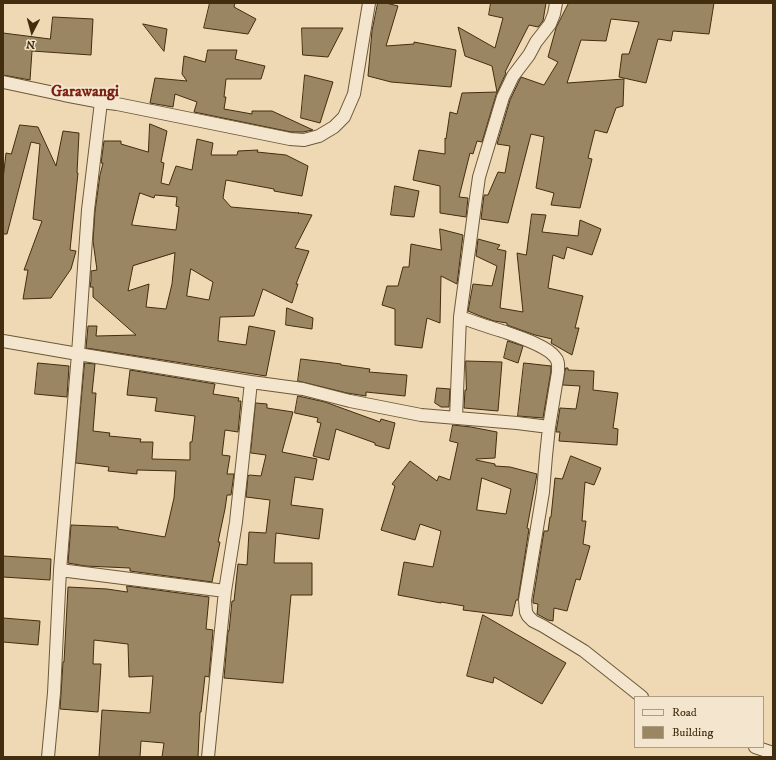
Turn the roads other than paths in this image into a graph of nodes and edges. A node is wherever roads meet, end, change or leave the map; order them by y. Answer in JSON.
{"nodes":[{"id":1,"x":369,"y":3,"type":"edge"},
{"id":2,"x":556,"y":3,"type":"edge"},
{"id":3,"x":3,"y":82,"type":"edge"},
{"id":4,"x":101,"y":102,"type":"junction"},
{"id":5,"x":460,"y":317,"type":"junction"},
{"id":6,"x":3,"y":341,"type":"edge"},
{"id":7,"x":78,"y":354,"type":"junction"},
{"id":8,"x":251,"y":382,"type":"junction"},
{"id":9,"x":452,"y":418,"type":"junction"},
{"id":10,"x":549,"y":427,"type":"junction"},
{"id":11,"x":60,"y":570,"type":"junction"},
{"id":12,"x":225,"y":591,"type":"junction"},
{"id":13,"x":641,"y":696,"type":"edge"},
{"id":14,"x":758,"y":748,"type":"edge"},
{"id":15,"x":773,"y":753,"type":"edge"},
{"id":16,"x":48,"y":757,"type":"edge"},
{"id":17,"x":208,"y":757,"type":"edge"}],
"edges":[{"from":1,"to":4,"type":"street"},
{"from":2,"to":5,"type":"street"},
{"from":3,"to":4,"type":"street"},
{"from":4,"to":7,"type":"street"},
{"from":5,"to":9,"type":"street"},
{"from":5,"to":10,"type":"street"},
{"from":6,"to":7,"type":"street"},
{"from":7,"to":8,"type":"street"},
{"from":7,"to":11,"type":"street"},
{"from":8,"to":9,"type":"street"},
{"from":8,"to":12,"type":"street"},
{"from":9,"to":10,"type":"street"},
{"from":10,"to":13,"type":"street"},
{"from":11,"to":12,"type":"street"},
{"from":11,"to":16,"type":"street"},
{"from":12,"to":17,"type":"street"},
{"from":14,"to":15,"type":"street"}]}
